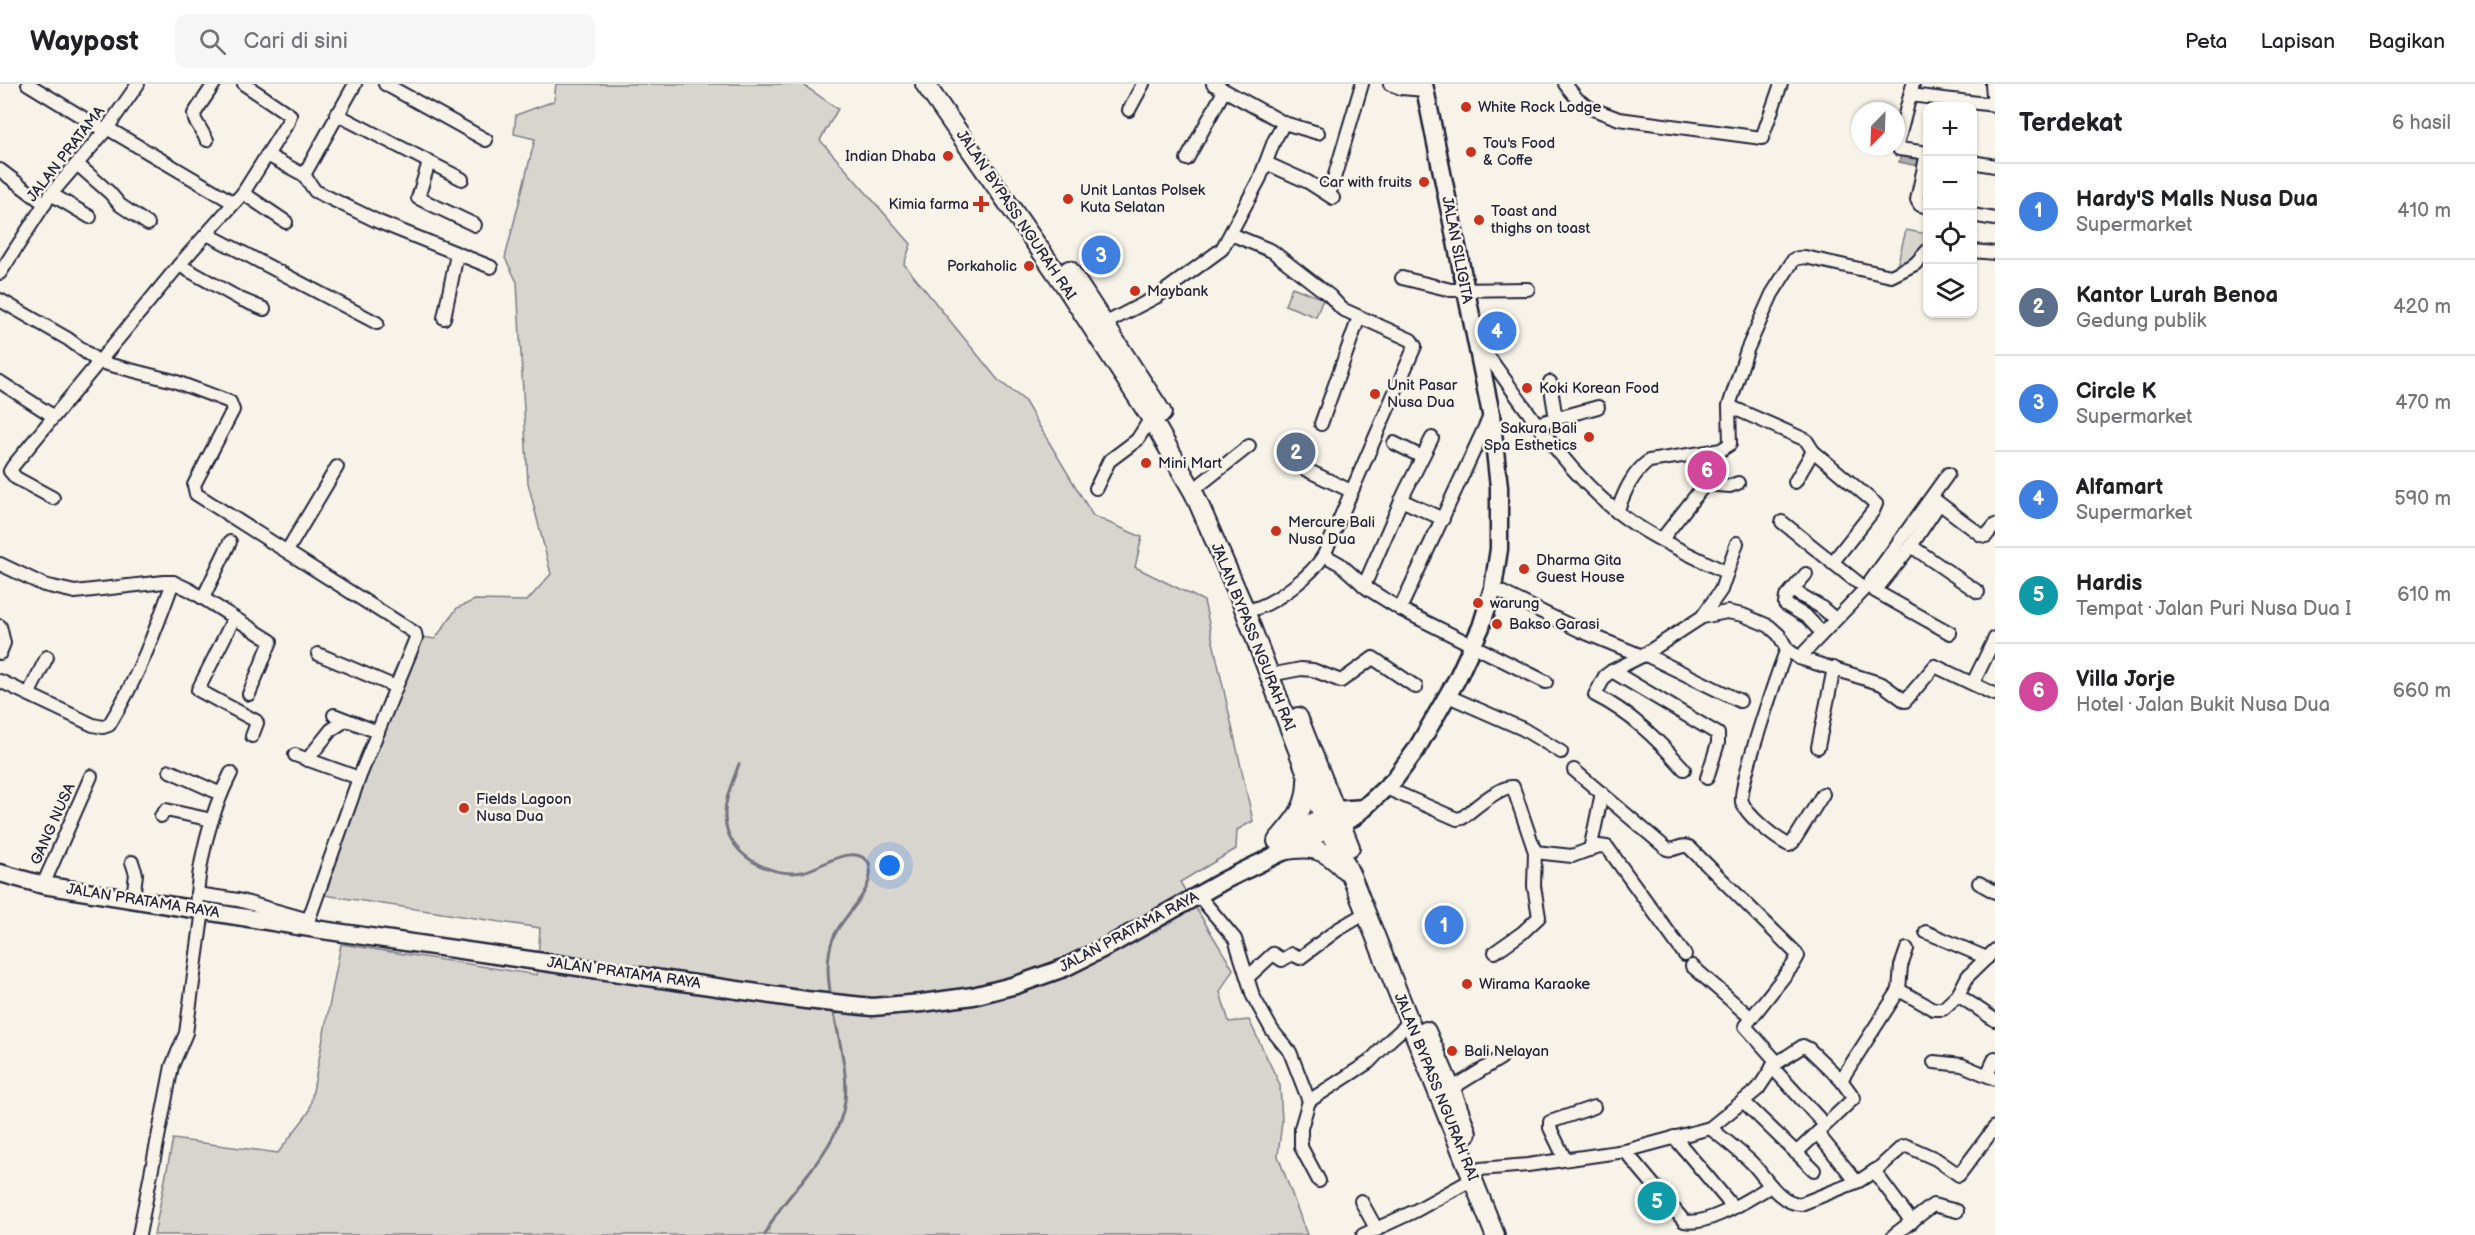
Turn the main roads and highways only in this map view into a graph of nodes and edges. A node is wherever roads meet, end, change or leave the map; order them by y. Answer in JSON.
{"nodes":[{"id":1,"x":925,"y":84,"type":"edge"},
{"id":2,"x":940,"y":84,"type":"edge"},
{"id":3,"x":1425,"y":87,"type":"edge"},
{"id":4,"x":1307,"y":775,"type":"junction"},
{"id":5,"x":1332,"y":820,"type":"junction"},
{"id":6,"x":1279,"y":846,"type":"junction"},
{"id":7,"x":0,"y":873,"type":"edge"},
{"id":8,"x":1353,"y":878,"type":"junction"},
{"id":9,"x":1482,"y":1172,"type":"junction"},
{"id":10,"x":1495,"y":1235,"type":"edge"},
{"id":11,"x":1508,"y":1235,"type":"edge"}],
"edges":[{"from":1,"to":4,"type":"highway","name":"JALAN BYPASS NGURAH RAI"},
{"from":2,"to":5,"type":"highway","name":"JALAN BYPASS NGURAH RAI"},
{"from":3,"to":5,"type":"main road","name":"JALAN SILIGITA"},
{"from":4,"to":5,"type":"highway","name":"JALAN BYPASS NGURAH RAI"},
{"from":4,"to":6,"type":"highway"},
{"from":5,"to":6,"type":"main road","name":"JALAN PRATAMA RAYA"},
{"from":5,"to":8,"type":"highway","name":"JALAN BYPASS NGURAH RAI"},
{"from":5,"to":9,"type":"highway","name":"JALAN BYPASS NGURAH RAI"},
{"from":6,"to":7,"type":"main road","name":"JALAN PRATAMA RAYA"},
{"from":6,"to":8,"type":"highway"},
{"from":8,"to":9,"type":"highway","name":"JALAN BYPASS NGURAH RAI"},
{"from":9,"to":10,"type":"highway","name":"JALAN BYPASS NGURAH RAI"},
{"from":9,"to":11,"type":"highway","name":"JALAN BYPASS NGURAH RAI"}]}
